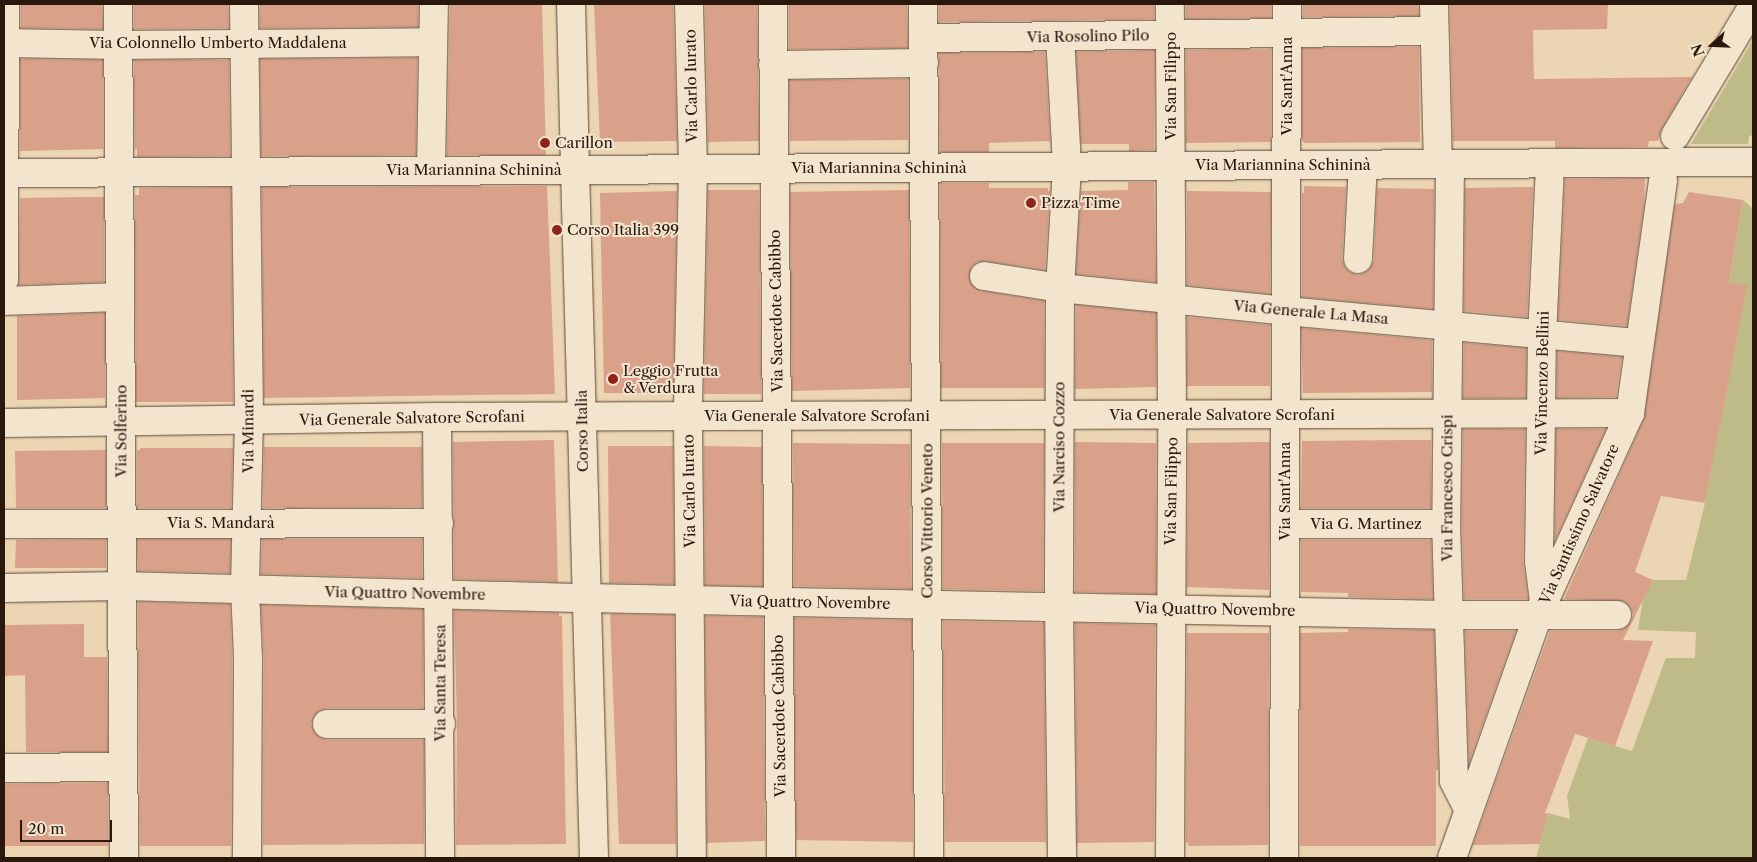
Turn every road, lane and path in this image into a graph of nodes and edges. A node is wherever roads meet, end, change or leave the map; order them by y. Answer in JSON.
{"nodes":[{"id":1,"x":5,"y":4,"type":"edge"},
{"id":2,"x":118,"y":4,"type":"edge"},
{"id":3,"x":244,"y":4,"type":"edge"},
{"id":4,"x":434,"y":4,"type":"edge"},
{"id":5,"x":571,"y":4,"type":"edge"},
{"id":6,"x":689,"y":4,"type":"edge"},
{"id":7,"x":773,"y":4,"type":"edge"},
{"id":8,"x":923,"y":4,"type":"edge"},
{"id":9,"x":1170,"y":4,"type":"edge"},
{"id":10,"x":1287,"y":4,"type":"edge"},
{"id":11,"x":1434,"y":4,"type":"edge"},
{"id":12,"x":1753,"y":6,"type":"edge"},
{"id":13,"x":1433,"y":31,"type":"junction"},
{"id":14,"x":1287,"y":33,"type":"junction"},
{"id":15,"x":1170,"y":35,"type":"junction"},
{"id":16,"x":1060,"y":36,"type":"junction"},
{"id":17,"x":433,"y":42,"type":"junction"},
{"id":18,"x":4,"y":43,"type":"edge"},
{"id":19,"x":244,"y":44,"type":"junction"},
{"id":20,"x":119,"y":45,"type":"junction"},
{"id":21,"x":924,"y":51,"type":"junction"},
{"id":22,"x":773,"y":65,"type":"junction"},
{"id":23,"x":1675,"y":136,"type":"dead end"},
{"id":24,"x":1753,"y":162,"type":"edge"},
{"id":25,"x":1444,"y":164,"type":"junction"},
{"id":26,"x":1550,"y":164,"type":"junction"},
{"id":27,"x":1286,"y":165,"type":"junction"},
{"id":28,"x":1363,"y":165,"type":"junction"},
{"id":29,"x":1171,"y":166,"type":"junction"},
{"id":30,"x":924,"y":167,"type":"junction"},
{"id":31,"x":1067,"y":167,"type":"junction"},
{"id":32,"x":693,"y":169,"type":"junction"},
{"id":33,"x":774,"y":169,"type":"junction"},
{"id":34,"x":575,"y":170,"type":"junction"},
{"id":35,"x":431,"y":171,"type":"junction"},
{"id":36,"x":245,"y":172,"type":"junction"},
{"id":37,"x":4,"y":173,"type":"edge"},
{"id":38,"x":120,"y":173,"type":"junction"},
{"id":39,"x":1663,"y":180,"type":"dead end"},
{"id":40,"x":1358,"y":258,"type":"dead end"},
{"id":41,"x":984,"y":276,"type":"dead end"},
{"id":42,"x":4,"y":280,"type":"edge"},
{"id":43,"x":1060,"y":288,"type":"junction"},
{"id":44,"x":120,"y":297,"type":"junction"},
{"id":45,"x":1171,"y":299,"type":"junction"},
{"id":46,"x":4,"y":301,"type":"edge"},
{"id":47,"x":1286,"y":311,"type":"junction"},
{"id":48,"x":1447,"y":324,"type":"junction"},
{"id":49,"x":1542,"y":336,"type":"junction"},
{"id":50,"x":1639,"y":343,"type":"junction"},
{"id":51,"x":1541,"y":413,"type":"junction"},
{"id":52,"x":1630,"y":413,"type":"junction"},
{"id":53,"x":1447,"y":414,"type":"junction"},
{"id":54,"x":1059,"y":415,"type":"junction"},
{"id":55,"x":1172,"y":415,"type":"junction"},
{"id":56,"x":1285,"y":415,"type":"junction"},
{"id":57,"x":582,"y":416,"type":"junction"},
{"id":58,"x":688,"y":416,"type":"junction"},
{"id":59,"x":777,"y":416,"type":"junction"},
{"id":60,"x":926,"y":416,"type":"junction"},
{"id":61,"x":437,"y":417,"type":"junction"},
{"id":62,"x":249,"y":421,"type":"junction"},
{"id":63,"x":4,"y":423,"type":"edge"},
{"id":64,"x":121,"y":423,"type":"junction"},
{"id":65,"x":121,"y":523,"type":"junction"},
{"id":66,"x":247,"y":523,"type":"junction"},
{"id":67,"x":439,"y":523,"type":"junction"},
{"id":68,"x":4,"y":524,"type":"edge"},
{"id":69,"x":1285,"y":524,"type":"junction"},
{"id":70,"x":1446,"y":524,"type":"junction"},
{"id":71,"x":122,"y":586,"type":"junction"},
{"id":72,"x":4,"y":588,"type":"edge"},
{"id":73,"x":246,"y":589,"type":"junction"},
{"id":74,"x":440,"y":594,"type":"junction"},
{"id":75,"x":586,"y":598,"type":"junction"},
{"id":76,"x":690,"y":600,"type":"junction"},
{"id":77,"x":778,"y":602,"type":"junction"},
{"id":78,"x":928,"y":605,"type":"junction"},
{"id":79,"x":1059,"y":606,"type":"junction"},
{"id":80,"x":1170,"y":609,"type":"junction"},
{"id":81,"x":1541,"y":609,"type":"junction"},
{"id":82,"x":1285,"y":610,"type":"junction"},
{"id":83,"x":1449,"y":615,"type":"junction"},
{"id":84,"x":1617,"y":615,"type":"dead end"},
{"id":85,"x":327,"y":724,"type":"dead end"},
{"id":86,"x":441,"y":724,"type":"junction"},
{"id":87,"x":123,"y":767,"type":"junction"},
{"id":88,"x":4,"y":768,"type":"edge"},
{"id":89,"x":1468,"y":809,"type":"junction"},
{"id":90,"x":124,"y":858,"type":"edge"},
{"id":91,"x":247,"y":858,"type":"edge"},
{"id":92,"x":440,"y":858,"type":"edge"},
{"id":93,"x":594,"y":858,"type":"edge"},
{"id":94,"x":692,"y":858,"type":"edge"},
{"id":95,"x":780,"y":858,"type":"edge"},
{"id":96,"x":929,"y":858,"type":"edge"},
{"id":97,"x":1062,"y":858,"type":"edge"},
{"id":98,"x":1170,"y":858,"type":"edge"},
{"id":99,"x":1284,"y":858,"type":"edge"},
{"id":100,"x":1452,"y":858,"type":"edge"}],
"edges":[{"from":1,"to":18,"type":"street"},
{"from":2,"to":20,"type":"street","name":"Via Solferino"},
{"from":3,"to":19,"type":"street","name":"Via Minardi"},
{"from":4,"to":17,"type":"street"},
{"from":5,"to":34,"type":"street","name":"Corso Italia"},
{"from":6,"to":32,"type":"street","name":"Via Carlo Iurato"},
{"from":7,"to":22,"type":"street","name":"Via Sacerdote Cabibbo"},
{"from":8,"to":21,"type":"street","name":"Corso Vittorio Veneto"},
{"from":9,"to":15,"type":"street","name":"Via San Filippo"},
{"from":10,"to":14,"type":"street","name":"Via Sant'Anna"},
{"from":11,"to":13,"type":"street","name":"Via Francesco Crispi"},
{"from":12,"to":23,"type":"street"},
{"from":13,"to":14,"type":"street","name":"Via Rosolino Pilo"},
{"from":13,"to":25,"type":"street","name":"Via Francesco Crispi"},
{"from":14,"to":15,"type":"street","name":"Via Rosolino Pilo"},
{"from":14,"to":27,"type":"street","name":"Via Sant'Anna"},
{"from":15,"to":16,"type":"street","name":"Via Rosolino Pilo"},
{"from":15,"to":29,"type":"street","name":"Via San Filippo"},
{"from":16,"to":21,"type":"street","name":"Via Rosolino Pilo"},
{"from":16,"to":31,"type":"street","name":"Via Narciso Cozzo"},
{"from":17,"to":19,"type":"street","name":"Via Colonnello Umberto Maddalena"},
{"from":17,"to":35,"type":"street"},
{"from":18,"to":20,"type":"street","name":"Via Colonnello Umberto Maddalena"},
{"from":18,"to":37,"type":"street"},
{"from":19,"to":20,"type":"street","name":"Via Colonnello Umberto Maddalena"},
{"from":19,"to":36,"type":"street","name":"Via Minardi"},
{"from":20,"to":38,"type":"street","name":"Via Solferino"},
{"from":21,"to":22,"type":"street","name":"Via Rosolino Pilo"},
{"from":21,"to":30,"type":"street","name":"Corso Vittorio Veneto"},
{"from":22,"to":33,"type":"street","name":"Via Sacerdote Cabibbo"},
{"from":24,"to":26,"type":"street","name":"Via Mariannina Schininà"},
{"from":25,"to":26,"type":"street","name":"Via Mariannina Schininà"},
{"from":25,"to":28,"type":"street","name":"Via Mariannina Schininà"},
{"from":25,"to":48,"type":"street","name":"Via Francesco Crispi"},
{"from":26,"to":49,"type":"street","name":"Via Vincenzo Bellini"},
{"from":27,"to":28,"type":"street","name":"Via Mariannina Schininà"},
{"from":27,"to":29,"type":"street","name":"Via Mariannina Schininà"},
{"from":27,"to":47,"type":"street","name":"Via Sant'Anna"},
{"from":28,"to":40,"type":"street"},
{"from":29,"to":31,"type":"street","name":"Via Mariannina Schininà"},
{"from":29,"to":45,"type":"street","name":"Via San Filippo"},
{"from":30,"to":31,"type":"street","name":"Via Mariannina Schininà"},
{"from":30,"to":33,"type":"street","name":"Via Mariannina Schininà"},
{"from":30,"to":60,"type":"street","name":"Corso Vittorio Veneto"},
{"from":31,"to":43,"type":"street","name":"Via Narciso Cozzo"},
{"from":32,"to":33,"type":"street","name":"Via Mariannina Schininà"},
{"from":32,"to":34,"type":"street","name":"Via Mariannina Schininà"},
{"from":32,"to":58,"type":"street","name":"Via Carlo Iurato"},
{"from":33,"to":59,"type":"street","name":"Via Sacerdote Cabibbo"},
{"from":34,"to":35,"type":"street","name":"Via Mariannina Schininà"},
{"from":34,"to":57,"type":"street","name":"Corso Italia"},
{"from":35,"to":36,"type":"street","name":"Via Mariannina Schininà"},
{"from":36,"to":38,"type":"street","name":"Via Mariannina Schininà"},
{"from":36,"to":62,"type":"street","name":"Via Minardi"},
{"from":37,"to":38,"type":"street","name":"Via Mariannina Schininà"},
{"from":37,"to":42,"type":"street"},
{"from":38,"to":44,"type":"street","name":"Via Solferino"},
{"from":39,"to":50,"type":"street","name":"Via Santissimo Salvatore"},
{"from":41,"to":43,"type":"street","name":"Via Generale La Masa"},
{"from":43,"to":45,"type":"street","name":"Via Generale La Masa"},
{"from":43,"to":54,"type":"street","name":"Via Narciso Cozzo"},
{"from":44,"to":46,"type":"street"},
{"from":44,"to":64,"type":"street","name":"Via Solferino"},
{"from":45,"to":47,"type":"street","name":"Via Generale La Masa"},
{"from":45,"to":55,"type":"street","name":"Via San Filippo"},
{"from":47,"to":48,"type":"street","name":"Via Generale La Masa"},
{"from":47,"to":56,"type":"street","name":"Via Sant'Anna"},
{"from":48,"to":49,"type":"street","name":"Via Generale La Masa"},
{"from":48,"to":53,"type":"street","name":"Via Francesco Crispi"},
{"from":49,"to":50,"type":"street","name":"Via Generale La Masa"},
{"from":49,"to":51,"type":"street","name":"Via Vincenzo Bellini"},
{"from":50,"to":52,"type":"street","name":"Via Santissimo Salvatore"},
{"from":51,"to":52,"type":"street","name":"Via Generale Salvatore Scrofani"},
{"from":51,"to":53,"type":"street","name":"Via Generale Salvatore Scrofani"},
{"from":51,"to":81,"type":"street","name":"Via Vincenzo Bellini"},
{"from":52,"to":81,"type":"street","name":"Via Santissimo Salvatore"},
{"from":53,"to":56,"type":"street","name":"Via Generale Salvatore Scrofani"},
{"from":53,"to":70,"type":"street","name":"Via Francesco Crispi"},
{"from":54,"to":55,"type":"street","name":"Via Generale Salvatore Scrofani"},
{"from":54,"to":60,"type":"street","name":"Via Generale Salvatore Scrofani"},
{"from":54,"to":79,"type":"street","name":"Via Narciso Cozzo"},
{"from":55,"to":56,"type":"street","name":"Via Generale Salvatore Scrofani"},
{"from":55,"to":80,"type":"street","name":"Via San Filippo"},
{"from":56,"to":69,"type":"street","name":"Via Sant'Anna"},
{"from":57,"to":58,"type":"street","name":"Via Generale Salvatore Scrofani"},
{"from":57,"to":61,"type":"street","name":"Via Generale Salvatore Scrofani"},
{"from":57,"to":75,"type":"street","name":"Corso Italia"},
{"from":58,"to":59,"type":"street","name":"Via Generale Salvatore Scrofani"},
{"from":58,"to":76,"type":"street","name":"Via Carlo Iurato"},
{"from":59,"to":60,"type":"street","name":"Via Generale Salvatore Scrofani"},
{"from":59,"to":77,"type":"street","name":"Via Sacerdote Cabibbo"},
{"from":60,"to":78,"type":"street","name":"Corso Vittorio Veneto"},
{"from":61,"to":62,"type":"street","name":"Via Generale Salvatore Scrofani"},
{"from":61,"to":67,"type":"street","name":"Via Santa Teresa"},
{"from":62,"to":64,"type":"street","name":"Via Generale Salvatore Scrofani"},
{"from":62,"to":66,"type":"street","name":"Via Minardi"},
{"from":63,"to":64,"type":"street","name":"Via Generale Salvatore Scrofani"},
{"from":64,"to":65,"type":"street","name":"Via Solferino"},
{"from":65,"to":66,"type":"street","name":"Via S. Mandarà"},
{"from":65,"to":68,"type":"street","name":"Via S. Mandarà"},
{"from":65,"to":71,"type":"street","name":"Via Solferino"},
{"from":66,"to":67,"type":"street","name":"Via S. Mandarà"},
{"from":66,"to":73,"type":"street","name":"Via Minardi"},
{"from":67,"to":74,"type":"street","name":"Via Santa Teresa"},
{"from":69,"to":70,"type":"street","name":"Via G. Martinez"},
{"from":69,"to":82,"type":"street","name":"Via Sant'Anna"},
{"from":70,"to":83,"type":"street","name":"Via Francesco Crispi"},
{"from":71,"to":72,"type":"street","name":"Via Quattro Novembre"},
{"from":71,"to":73,"type":"street","name":"Via Quattro Novembre"},
{"from":71,"to":87,"type":"street","name":"Via Solferino"},
{"from":73,"to":74,"type":"street","name":"Via Quattro Novembre"},
{"from":73,"to":91,"type":"street","name":"Via Minardi"},
{"from":74,"to":75,"type":"street","name":"Via Quattro Novembre"},
{"from":74,"to":86,"type":"street","name":"Via Santa Teresa"},
{"from":75,"to":76,"type":"street","name":"Via Quattro Novembre"},
{"from":75,"to":93,"type":"street","name":"Corso Italia"},
{"from":76,"to":77,"type":"street","name":"Via Quattro Novembre"},
{"from":76,"to":94,"type":"street","name":"Via Carlo Iurato"},
{"from":77,"to":78,"type":"street","name":"Via Quattro Novembre"},
{"from":77,"to":95,"type":"street","name":"Via Sacerdote Cabibbo"},
{"from":78,"to":79,"type":"street","name":"Via Quattro Novembre"},
{"from":78,"to":96,"type":"street","name":"Corso Vittorio Veneto"},
{"from":79,"to":80,"type":"street","name":"Via Quattro Novembre"},
{"from":79,"to":97,"type":"street","name":"Via Narciso Cozzo"},
{"from":80,"to":82,"type":"street","name":"Via Quattro Novembre"},
{"from":80,"to":98,"type":"street","name":"Via San Filippo"},
{"from":81,"to":83,"type":"street","name":"Via Quattro Novembre"},
{"from":81,"to":84,"type":"street","name":"Via Quattro Novembre"},
{"from":81,"to":89,"type":"street","name":"Via Santissimo Salvatore"},
{"from":82,"to":83,"type":"street","name":"Via Quattro Novembre"},
{"from":82,"to":99,"type":"street","name":"Via Sant'Anna"},
{"from":83,"to":89,"type":"street","name":"Via Francesco Crispi"},
{"from":85,"to":86,"type":"street"},
{"from":86,"to":92,"type":"street","name":"Via Santa Teresa"},
{"from":87,"to":88,"type":"street"},
{"from":87,"to":90,"type":"street","name":"Via Solferino"},
{"from":89,"to":100,"type":"street","name":"Via Santissimo Salvatore"}]}
